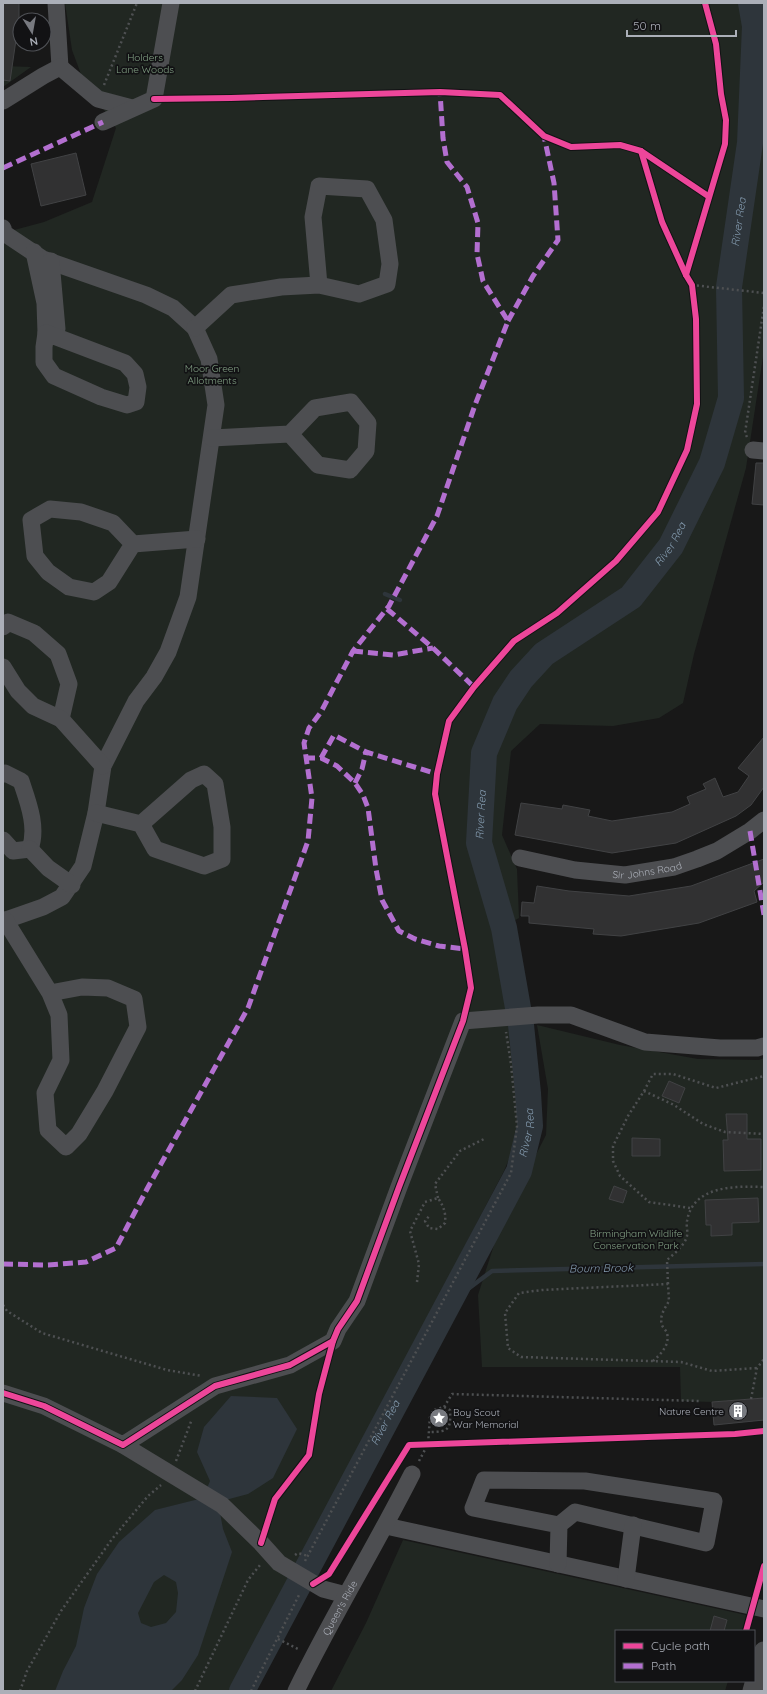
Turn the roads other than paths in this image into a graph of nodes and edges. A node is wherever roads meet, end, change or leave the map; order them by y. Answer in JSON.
{"nodes":[{"id":1,"x":56,"y":3,"type":"edge"},
{"id":2,"x":171,"y":3,"type":"edge"},
{"id":3,"x":60,"y":67,"type":"junction"},
{"id":4,"x":3,"y":101,"type":"edge"},
{"id":5,"x":132,"y":108,"type":"junction"},
{"id":6,"x":103,"y":122,"type":"dead end"},
{"id":7,"x":3,"y":228,"type":"edge"},
{"id":8,"x":34,"y":252,"type":"junction"},
{"id":9,"x":51,"y":261,"type":"junction"},
{"id":10,"x":319,"y":286,"type":"junction"},
{"id":11,"x":195,"y":328,"type":"junction"},
{"id":12,"x":46,"y":333,"type":"junction"},
{"id":13,"x":290,"y":434,"type":"junction"},
{"id":14,"x":212,"y":438,"type":"junction"},
{"id":15,"x":197,"y":539,"type":"junction"},
{"id":16,"x":132,"y":544,"type":"junction"},
{"id":17,"x":3,"y":627,"type":"edge"},
{"id":18,"x":3,"y":667,"type":"edge"},
{"id":19,"x":61,"y":719,"type":"junction"},
{"id":20,"x":103,"y":766,"type":"junction"},
{"id":21,"x":3,"y":774,"type":"edge"},
{"id":22,"x":96,"y":813,"type":"junction"},
{"id":23,"x":764,"y":820,"type":"edge"},
{"id":24,"x":141,"y":824,"type":"junction"},
{"id":25,"x":3,"y":840,"type":"edge"},
{"id":26,"x":30,"y":849,"type":"junction"},
{"id":27,"x":520,"y":858,"type":"dead end"},
{"id":28,"x":72,"y":885,"type":"junction"},
{"id":29,"x":4,"y":921,"type":"edge"},
{"id":30,"x":50,"y":993,"type":"junction"},
{"id":31,"x":764,"y":1046,"type":"edge"},
{"id":32,"x":3,"y":1393,"type":"edge"},
{"id":33,"x":123,"y":1445,"type":"junction"},
{"id":34,"x":412,"y":1474,"type":"dead end"},
{"id":35,"x":633,"y":1525,"type":"junction"},
{"id":36,"x":386,"y":1526,"type":"junction"},
{"id":37,"x":559,"y":1526,"type":"junction"},
{"id":38,"x":558,"y":1564,"type":"junction"},
{"id":39,"x":626,"y":1579,"type":"junction"},
{"id":40,"x":346,"y":1595,"type":"junction"},
{"id":41,"x":764,"y":1609,"type":"edge"},
{"id":42,"x":764,"y":1652,"type":"edge"},
{"id":43,"x":296,"y":1691,"type":"edge"},
{"id":44,"x":753,"y":1691,"type":"edge"}],
"edges":[{"from":1,"to":3,"type":"street"},
{"from":2,"to":5,"type":"street"},
{"from":3,"to":4,"type":"street"},
{"from":3,"to":5,"type":"street"},
{"from":5,"to":6,"type":"street"},
{"from":7,"to":8,"type":"street"},
{"from":8,"to":9,"type":"street"},
{"from":8,"to":12,"type":"street"},
{"from":9,"to":11,"type":"street"},
{"from":9,"to":12,"type":"street"},
{"from":10,"to":10,"type":"street"},
{"from":10,"to":11,"type":"street"},
{"from":11,"to":14,"type":"street"},
{"from":12,"to":12,"type":"street"},
{"from":13,"to":13,"type":"street"},
{"from":13,"to":14,"type":"street"},
{"from":14,"to":15,"type":"street"},
{"from":15,"to":16,"type":"street"},
{"from":15,"to":20,"type":"street"},
{"from":16,"to":16,"type":"street"},
{"from":17,"to":19,"type":"street"},
{"from":18,"to":19,"type":"street"},
{"from":19,"to":20,"type":"street"},
{"from":20,"to":22,"type":"street"},
{"from":21,"to":26,"type":"street"},
{"from":22,"to":24,"type":"street"},
{"from":22,"to":28,"type":"street"},
{"from":23,"to":27,"type":"street","name":"Sir Johns Road"},
{"from":24,"to":24,"type":"street"},
{"from":25,"to":26,"type":"street"},
{"from":26,"to":28,"type":"street"},
{"from":28,"to":29,"type":"street"},
{"from":29,"to":30,"type":"street"},
{"from":30,"to":30,"type":"street"},
{"from":31,"to":33,"type":"street"},
{"from":32,"to":33,"type":"street"},
{"from":33,"to":40,"type":"street"},
{"from":34,"to":36,"type":"street","name":"Queen's Ride"},
{"from":35,"to":37,"type":"street"},
{"from":35,"to":37,"type":"street"},
{"from":35,"to":39,"type":"street"},
{"from":36,"to":38,"type":"street"},
{"from":36,"to":40,"type":"street","name":"Queen's Ride"},
{"from":37,"to":38,"type":"street"},
{"from":38,"to":39,"type":"street"},
{"from":39,"to":41,"type":"street"},
{"from":40,"to":43,"type":"street","name":"Queen's Ride"},
{"from":42,"to":44,"type":"main road"}]}
